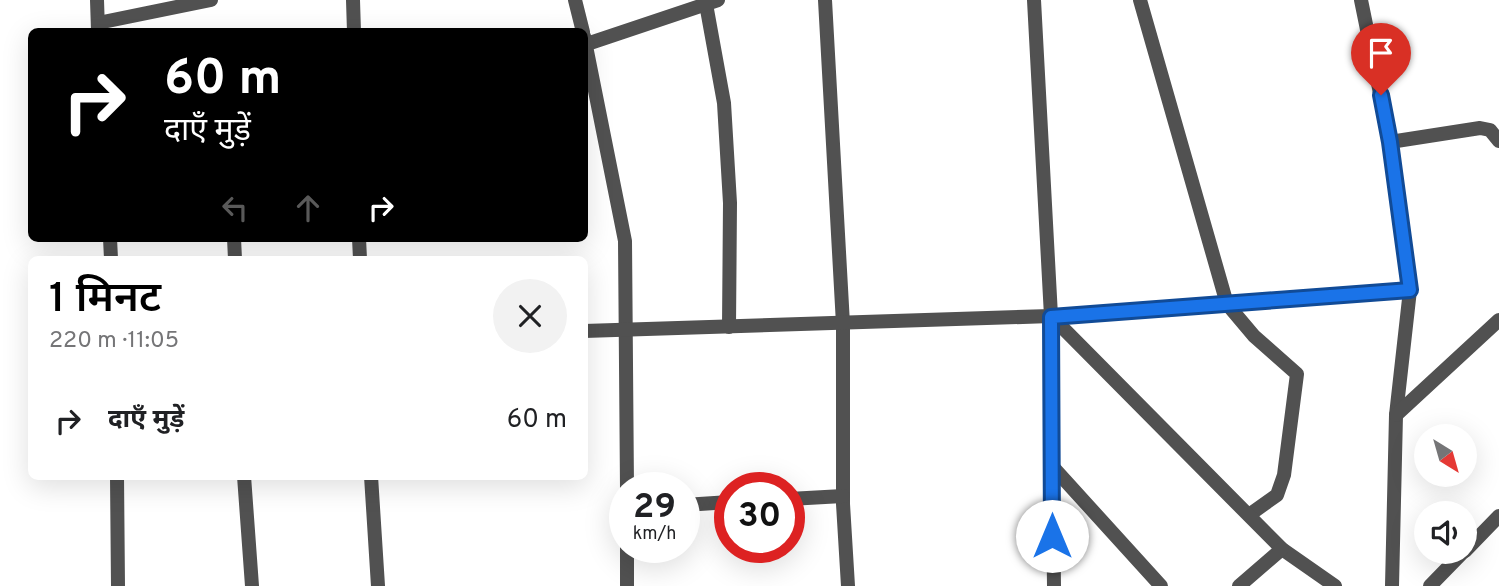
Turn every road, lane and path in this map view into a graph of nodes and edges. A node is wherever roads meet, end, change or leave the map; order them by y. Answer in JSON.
{"nodes":[{"id":1,"x":97,"y":0,"type":"edge"},
{"id":2,"x":211,"y":0,"type":"edge"},
{"id":3,"x":353,"y":0,"type":"edge"},
{"id":4,"x":575,"y":0,"type":"edge"},
{"id":5,"x":825,"y":0,"type":"edge"},
{"id":6,"x":1034,"y":0,"type":"edge"},
{"id":7,"x":1140,"y":0,"type":"edge"},
{"id":8,"x":1361,"y":0,"type":"edge"},
{"id":9,"x":712,"y":2,"type":"edge"},
{"id":10,"x":98,"y":27,"type":"edge"},
{"id":11,"x":354,"y":28,"type":"edge"},
{"id":12,"x":582,"y":28,"type":"edge"},
{"id":13,"x":588,"y":38,"type":"edge"},
{"id":14,"x":588,"y":54,"type":"edge"},
{"id":15,"x":1499,"y":141,"type":"edge"},
{"id":16,"x":1390,"y":142,"type":"junction"},
{"id":17,"x":1410,"y":290,"type":"junction"},
{"id":18,"x":1227,"y":304,"type":"junction"},
{"id":19,"x":1051,"y":317,"type":"junction"},
{"id":20,"x":1499,"y":320,"type":"edge"},
{"id":21,"x":843,"y":324,"type":"junction"},
{"id":22,"x":729,"y":327,"type":"junction"},
{"id":23,"x":625,"y":329,"type":"junction"},
{"id":24,"x":588,"y":331,"type":"edge"},
{"id":25,"x":1396,"y":415,"type":"junction"},
{"id":26,"x":1052,"y":466,"type":"junction"},
{"id":27,"x":627,"y":472,"type":"edge"},
{"id":28,"x":117,"y":480,"type":"edge"},
{"id":29,"x":244,"y":480,"type":"edge"},
{"id":30,"x":371,"y":480,"type":"edge"},
{"id":31,"x":843,"y":496,"type":"junction"},
{"id":32,"x":805,"y":498,"type":"edge"},
{"id":33,"x":1249,"y":515,"type":"junction"},
{"id":34,"x":1499,"y":516,"type":"edge"},
{"id":35,"x":1477,"y":538,"type":"edge"},
{"id":36,"x":1282,"y":549,"type":"junction"},
{"id":37,"x":627,"y":563,"type":"edge"},
{"id":38,"x":1451,"y":564,"type":"edge"},
{"id":39,"x":118,"y":586,"type":"edge"},
{"id":40,"x":252,"y":586,"type":"edge"},
{"id":41,"x":379,"y":586,"type":"edge"},
{"id":42,"x":628,"y":586,"type":"edge"},
{"id":43,"x":848,"y":586,"type":"edge"},
{"id":44,"x":1054,"y":586,"type":"edge"},
{"id":45,"x":1161,"y":586,"type":"edge"},
{"id":46,"x":1239,"y":586,"type":"edge"},
{"id":47,"x":1335,"y":586,"type":"edge"},
{"id":48,"x":1392,"y":586,"type":"edge"},
{"id":49,"x":1430,"y":586,"type":"edge"}],
"edges":[{"from":1,"to":10,"type":"street"},
{"from":2,"to":10,"type":"street"},
{"from":3,"to":11,"type":"street"},
{"from":4,"to":12,"type":"street"},
{"from":5,"to":21,"type":"street"},
{"from":6,"to":19,"type":"street"},
{"from":7,"to":18,"type":"street"},
{"from":8,"to":16,"type":"street"},
{"from":9,"to":13,"type":"street"},
{"from":9,"to":22,"type":"street"},
{"from":14,"to":23,"type":"street"},
{"from":15,"to":16,"type":"street"},
{"from":16,"to":17,"type":"street"},
{"from":17,"to":18,"type":"street"},
{"from":17,"to":25,"type":"street"},
{"from":18,"to":19,"type":"street"},
{"from":18,"to":33,"type":"street"},
{"from":19,"to":21,"type":"street"},
{"from":19,"to":26,"type":"street"},
{"from":19,"to":33,"type":"street"},
{"from":20,"to":25,"type":"street"},
{"from":21,"to":22,"type":"street"},
{"from":21,"to":31,"type":"street"},
{"from":22,"to":23,"type":"street"},
{"from":23,"to":24,"type":"street"},
{"from":23,"to":27,"type":"street"},
{"from":25,"to":48,"type":"street"},
{"from":26,"to":44,"type":"street"},
{"from":26,"to":45,"type":"street"},
{"from":28,"to":39,"type":"street"},
{"from":29,"to":40,"type":"street"},
{"from":30,"to":41,"type":"street"},
{"from":31,"to":32,"type":"street"},
{"from":31,"to":43,"type":"street"},
{"from":33,"to":36,"type":"street"},
{"from":34,"to":35,"type":"street"},
{"from":36,"to":46,"type":"street"},
{"from":36,"to":47,"type":"street"},
{"from":37,"to":42,"type":"street"},
{"from":38,"to":49,"type":"street"}]}
